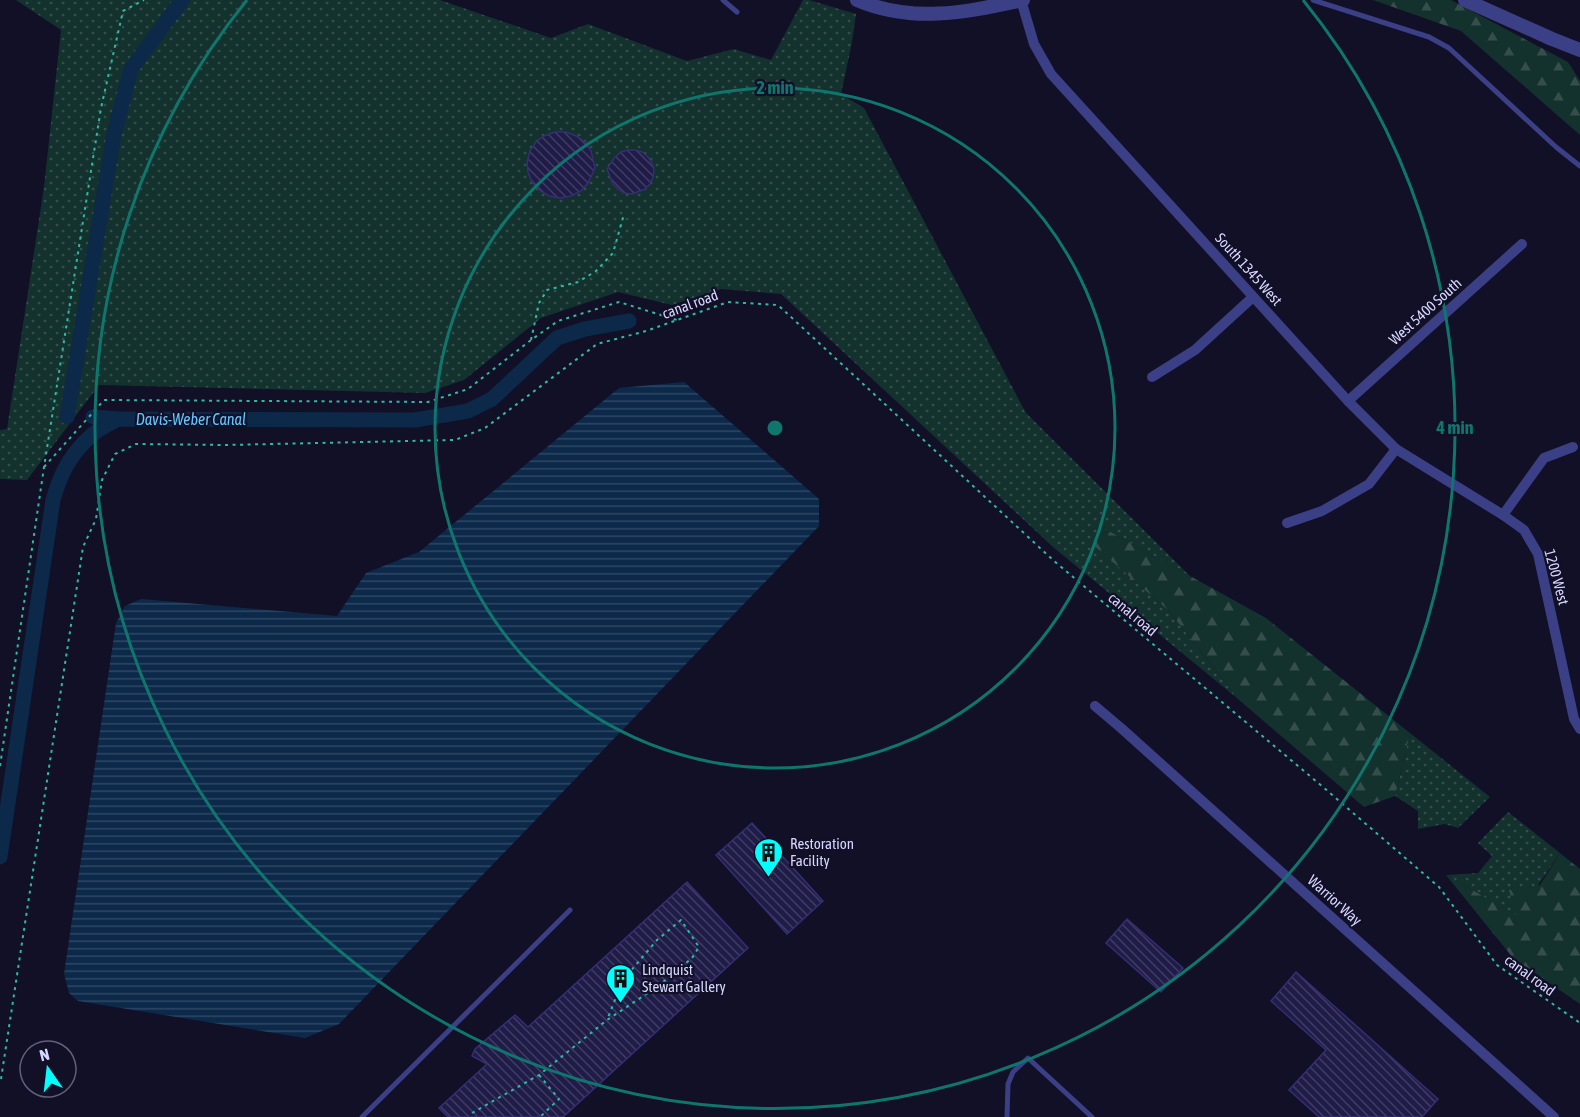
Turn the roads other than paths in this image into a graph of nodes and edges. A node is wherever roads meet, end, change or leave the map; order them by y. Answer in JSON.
{"nodes":[{"id":1,"x":723,"y":0,"type":"edge"},
{"id":2,"x":857,"y":0,"type":"edge"},
{"id":3,"x":1022,"y":0,"type":"edge"},
{"id":4,"x":1313,"y":0,"type":"edge"},
{"id":5,"x":1465,"y":0,"type":"edge"},
{"id":6,"x":737,"y":12,"type":"dead end"},
{"id":7,"x":1580,"y":50,"type":"edge"},
{"id":8,"x":1580,"y":166,"type":"edge"},
{"id":9,"x":1522,"y":244,"type":"dead end"},
{"id":10,"x":1254,"y":297,"type":"junction"},
{"id":11,"x":1152,"y":377,"type":"dead end"},
{"id":12,"x":1348,"y":401,"type":"junction"},
{"id":13,"x":1573,"y":447,"type":"dead end"},
{"id":14,"x":1396,"y":449,"type":"junction"},
{"id":15,"x":1503,"y":515,"type":"junction"},
{"id":16,"x":1287,"y":524,"type":"dead end"},
{"id":17,"x":1095,"y":706,"type":"dead end"},
{"id":18,"x":1580,"y":729,"type":"edge"},
{"id":19,"x":570,"y":910,"type":"dead end"},
{"id":20,"x":362,"y":1117,"type":"edge"},
{"id":21,"x":1007,"y":1117,"type":"edge"},
{"id":22,"x":1092,"y":1117,"type":"edge"},
{"id":23,"x":1554,"y":1117,"type":"edge"}],
"edges":[{"from":1,"to":6,"type":"lane"},
{"from":2,"to":3,"type":"street"},
{"from":3,"to":10,"type":"street","name":"South 1345 West"},
{"from":4,"to":8,"type":"lane"},
{"from":5,"to":7,"type":"street"},
{"from":9,"to":12,"type":"street","name":"West 5400 South"},
{"from":10,"to":11,"type":"street"},
{"from":10,"to":12,"type":"street","name":"South 1345 West"},
{"from":12,"to":14,"type":"street","name":"South 1345 West"},
{"from":13,"to":15,"type":"street"},
{"from":14,"to":15,"type":"street","name":"South 1345 West"},
{"from":14,"to":16,"type":"street"},
{"from":15,"to":18,"type":"street","name":"1200 West"},
{"from":17,"to":23,"type":"street","name":"Warrior Way"},
{"from":19,"to":20,"type":"lane"},
{"from":21,"to":22,"type":"lane"}]}
